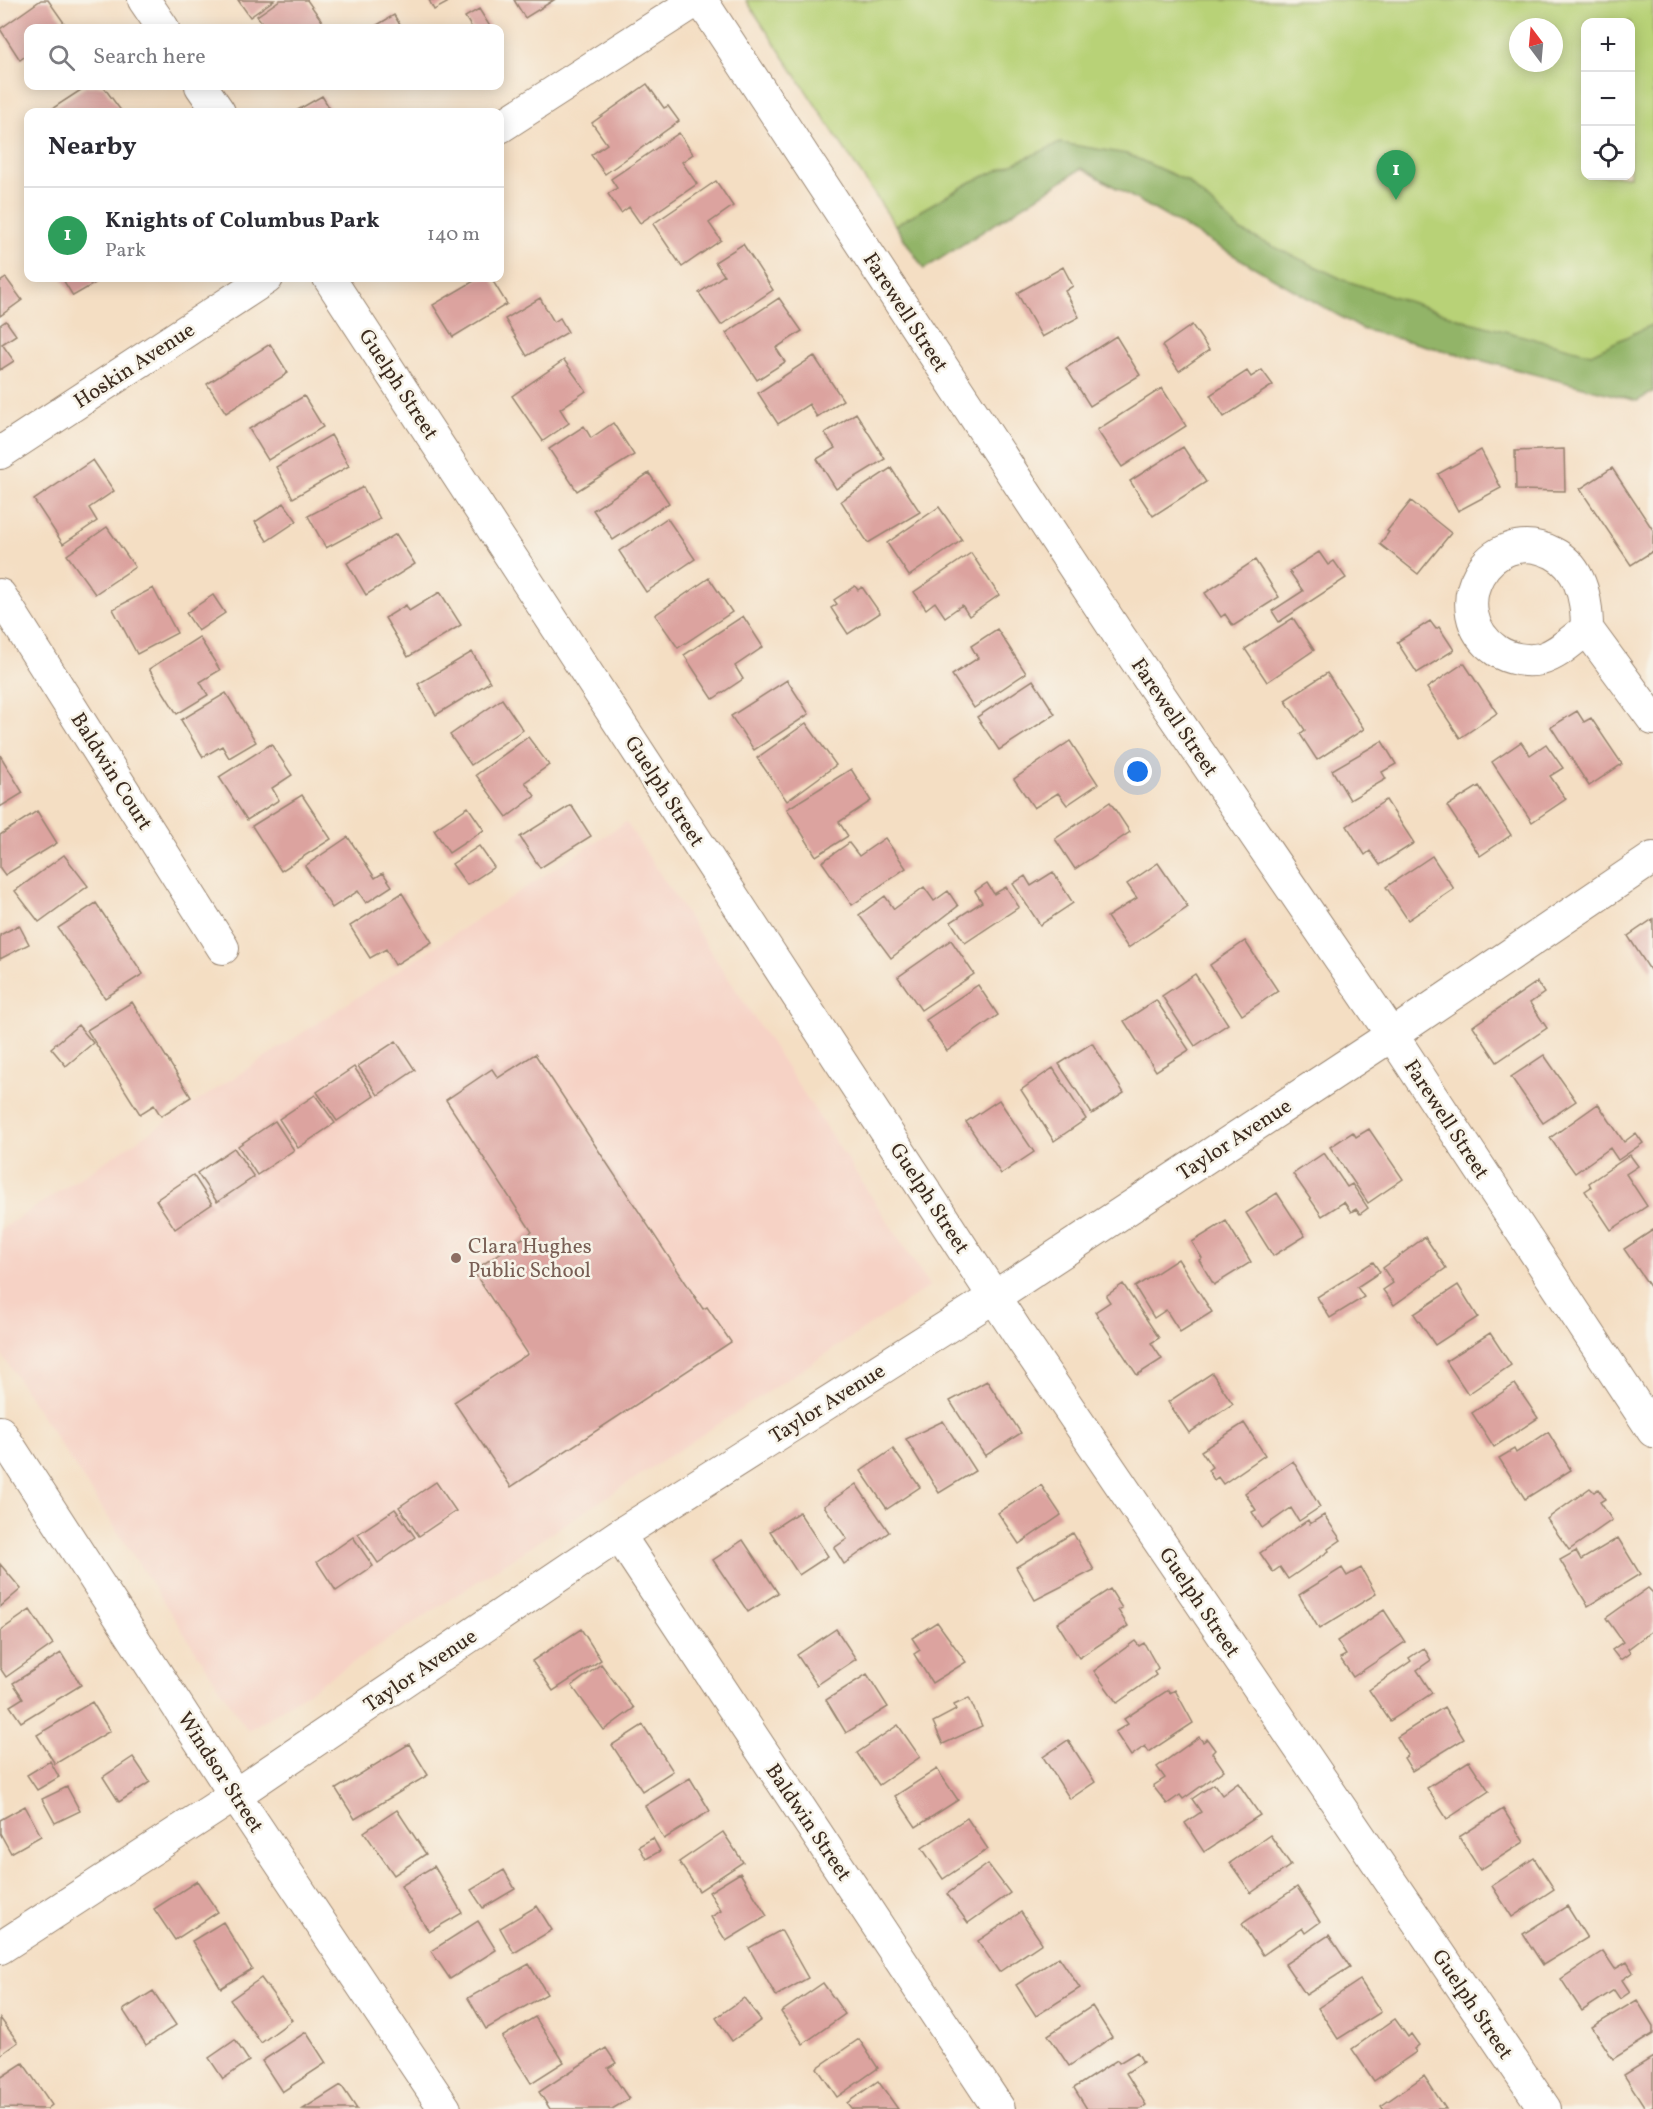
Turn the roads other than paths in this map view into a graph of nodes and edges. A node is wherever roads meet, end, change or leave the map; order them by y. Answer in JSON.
{"nodes":[{"id":1,"x":144,"y":0,"type":"edge"},
{"id":2,"x":699,"y":0,"type":"edge"},
{"id":3,"x":160,"y":24,"type":"edge"},
{"id":4,"x":204,"y":90,"type":"edge"},
{"id":5,"x":216,"y":108,"type":"edge"},
{"id":6,"x":504,"y":124,"type":"edge"},
{"id":7,"x":261,"y":282,"type":"edge"},
{"id":8,"x":333,"y":282,"type":"edge"},
{"id":9,"x":0,"y":453,"type":"edge"},
{"id":10,"x":0,"y":595,"type":"edge"},
{"id":11,"x":1587,"y":628,"type":"dead end"},
{"id":12,"x":1653,"y":719,"type":"edge"},
{"id":13,"x":1653,"y":858,"type":"edge"},
{"id":14,"x":223,"y":948,"type":"dead end"},
{"id":15,"x":1392,"y":1035,"type":"junction"},
{"id":16,"x":994,"y":1298,"type":"junction"},
{"id":17,"x":1653,"y":1431,"type":"edge"},
{"id":18,"x":0,"y":1432,"type":"edge"},
{"id":19,"x":619,"y":1535,"type":"junction"},
{"id":20,"x":235,"y":1795,"type":"junction"},
{"id":21,"x":0,"y":1948,"type":"edge"},
{"id":22,"x":445,"y":2109,"type":"edge"},
{"id":23,"x":999,"y":2109,"type":"edge"},
{"id":24,"x":1545,"y":2109,"type":"edge"}],
"edges":[{"from":1,"to":3,"type":"street"},
{"from":2,"to":6,"type":"street"},
{"from":2,"to":15,"type":"street","name":"Farewell Street"},
{"from":4,"to":5,"type":"street"},
{"from":7,"to":9,"type":"street","name":"Hoskin Avenue"},
{"from":8,"to":16,"type":"street","name":"Guelph Street"},
{"from":10,"to":14,"type":"street","name":"Baldwin Court"},
{"from":11,"to":12,"type":"street"},
{"from":13,"to":15,"type":"street","name":"Taylor Avenue"},
{"from":15,"to":16,"type":"street","name":"Taylor Avenue"},
{"from":15,"to":17,"type":"street","name":"Farewell Street"},
{"from":16,"to":19,"type":"street","name":"Taylor Avenue"},
{"from":16,"to":24,"type":"street","name":"Guelph Street"},
{"from":18,"to":20,"type":"street","name":"Windsor Street"},
{"from":19,"to":20,"type":"street","name":"Taylor Avenue"},
{"from":19,"to":23,"type":"street","name":"Baldwin Street"},
{"from":20,"to":21,"type":"street","name":"Taylor Avenue"},
{"from":20,"to":22,"type":"street","name":"Windsor Street"}]}
